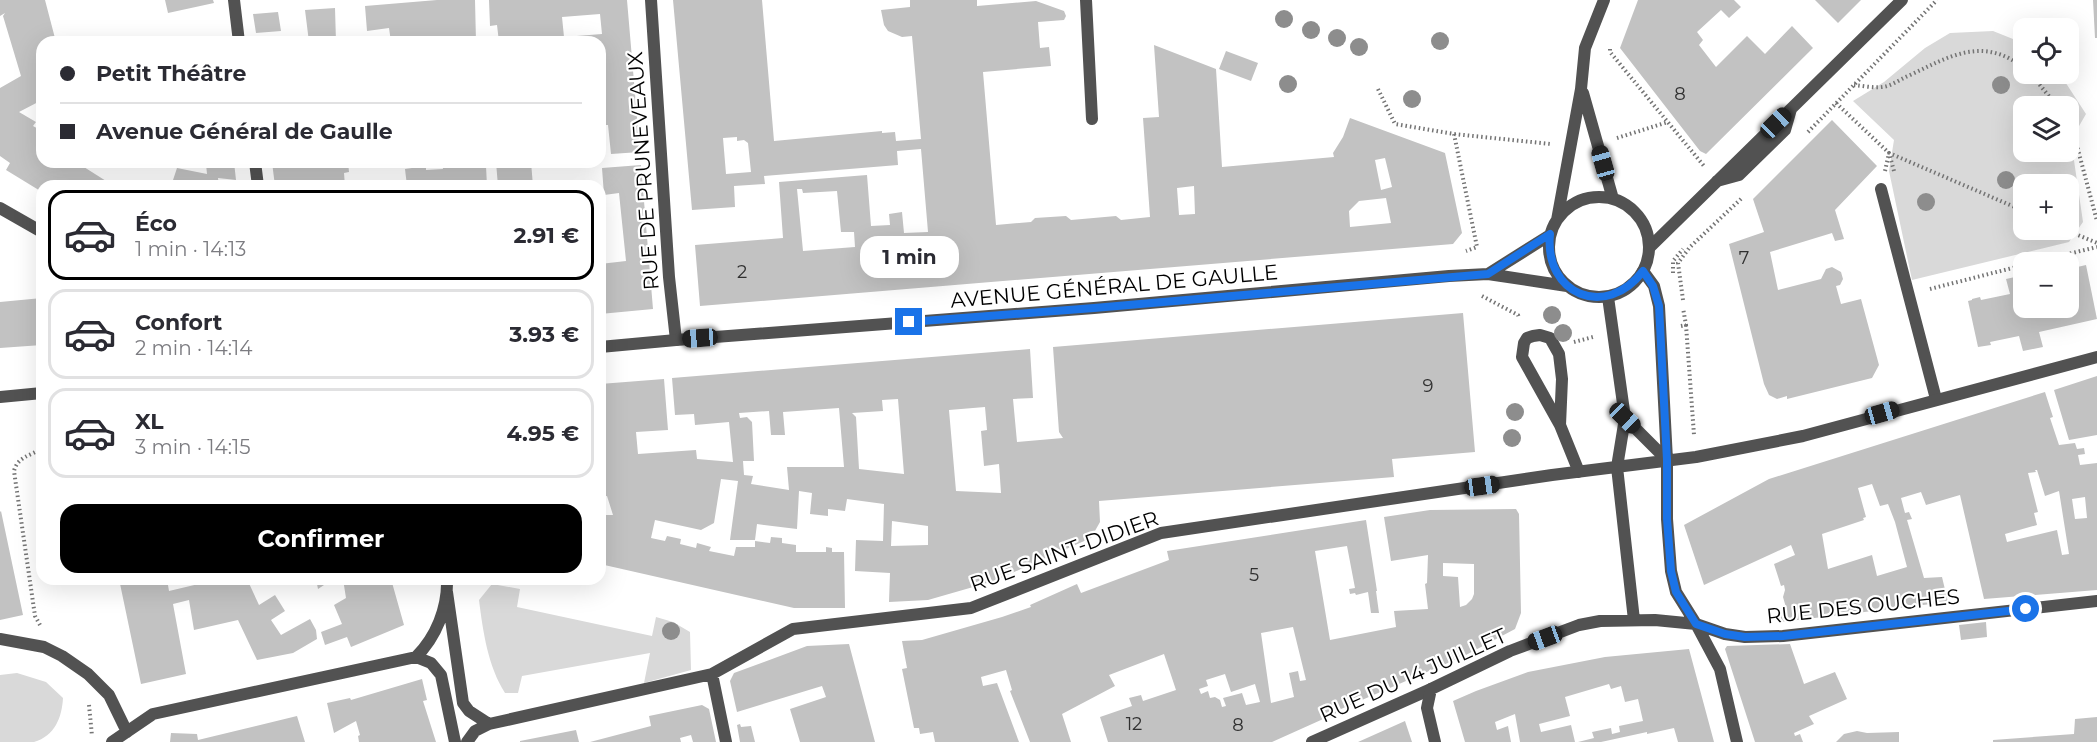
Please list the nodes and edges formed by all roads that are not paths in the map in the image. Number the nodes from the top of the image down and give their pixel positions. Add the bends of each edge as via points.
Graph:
1 (234, 0) edge
2 (651, 0) edge
3 (1086, 0) edge
4 (1604, 0) edge
5 (1902, 0) edge
6 (238, 36) edge
7 (1581, 89) junction
8 (1092, 119) dead end
9 (1881, 189) road end
10 (1613, 199) junction
11 (0, 208) edge
12 (1556, 221) junction
13 (36, 229) edge
14 (1550, 234) junction
15 (1649, 248) junction
16 (1643, 271) junction
17 (1488, 274) junction
18 (1567, 286) junction
19 (1608, 297) junction
20 (676, 340) junction
21 (606, 346) edge
22 (2097, 357) edge
23 (36, 394) edge
24 (0, 397) edge
25 (1936, 399) junction
26 (1625, 418) junction
27 (1560, 425) junction
28 (1667, 460) junction
29 (1617, 467) junction
30 (1579, 472) junction
31 (447, 585) edge
32 (2097, 601) edge
33 (1634, 620) junction
34 (1696, 624) junction
35 (0, 639) edge
36 (416, 657) junction
37 (712, 674) junction
38 (1431, 689) junction
39 (489, 724) junction
40 (127, 732) junction
41 (112, 742) edge
42 (455, 742) edge
43 (466, 742) edge
44 (726, 742) edge
45 (1312, 742) edge
46 (1435, 742) edge
47 (1737, 742) edge

1 - 6 street
2 - 20 street, RUE DE PRUNEVEAUX
3 - 8 street
4 - 7 street via 1586,48
5 - 15 street
7 - 10 street
7 - 12 street
9 - 25 street
10 - 12 street via 1581,201
10 - 15 street via 1639,218
11 - 13 street
12 - 14 street
14 - 17 street, AVENUE GÉNÉRAL DE GAULLE
14 - 18 street via 1551,263
15 - 16 street
16 - 19 street via 1634,283
16 - 28 street via 1659,306
17 - 18 street, AVENUE GÉNÉRAL DE GAULLE
17 - 20 street, AVENUE GÉNÉRAL DE GAULLE
18 - 19 street via 1593,297
19 - 26 street
20 - 21 street, AVENUE GÉNÉRAL DE GAULLE
22 - 25 street, RUE SAINT-DIDIER
23 - 24 street
25 - 28 street, RUE SAINT-DIDIER via 1803,436
26 - 28 street
26 - 29 street
27 - 27 street via 1559,354 1550,338 1527,338 1522,357
27 - 30 street
28 - 29 street, RUE SAINT-DIDIER
28 - 34 street via 1671,571 1676,592
29 - 30 street, RUE SAINT-DIDIER
29 - 33 street
30 - 37 street, RUE SAINT-DIDIER via 1161,533 971,608 793,629
31 - 36 street via 434,634
31 - 39 street via 463,703
32 - 34 street, RUE DES OUCHES via 1783,636 1745,637
33 - 34 street, RUE DES OUCHES
33 - 38 street, RUE DU 14 JUILLET via 1579,625 1510,651
34 - 47 street via 1720,669
35 - 40 street via 44,647 88,674 109,695
36 - 40 street via 153,714
36 - 42 street via 431,663 441,675
37 - 39 street, RUE SAINT-DIDIER
37 - 44 street
38 - 45 street, RUE DU 14 JUILLET
38 - 46 street via 1427,708
39 - 43 street via 475,731
40 - 41 street

